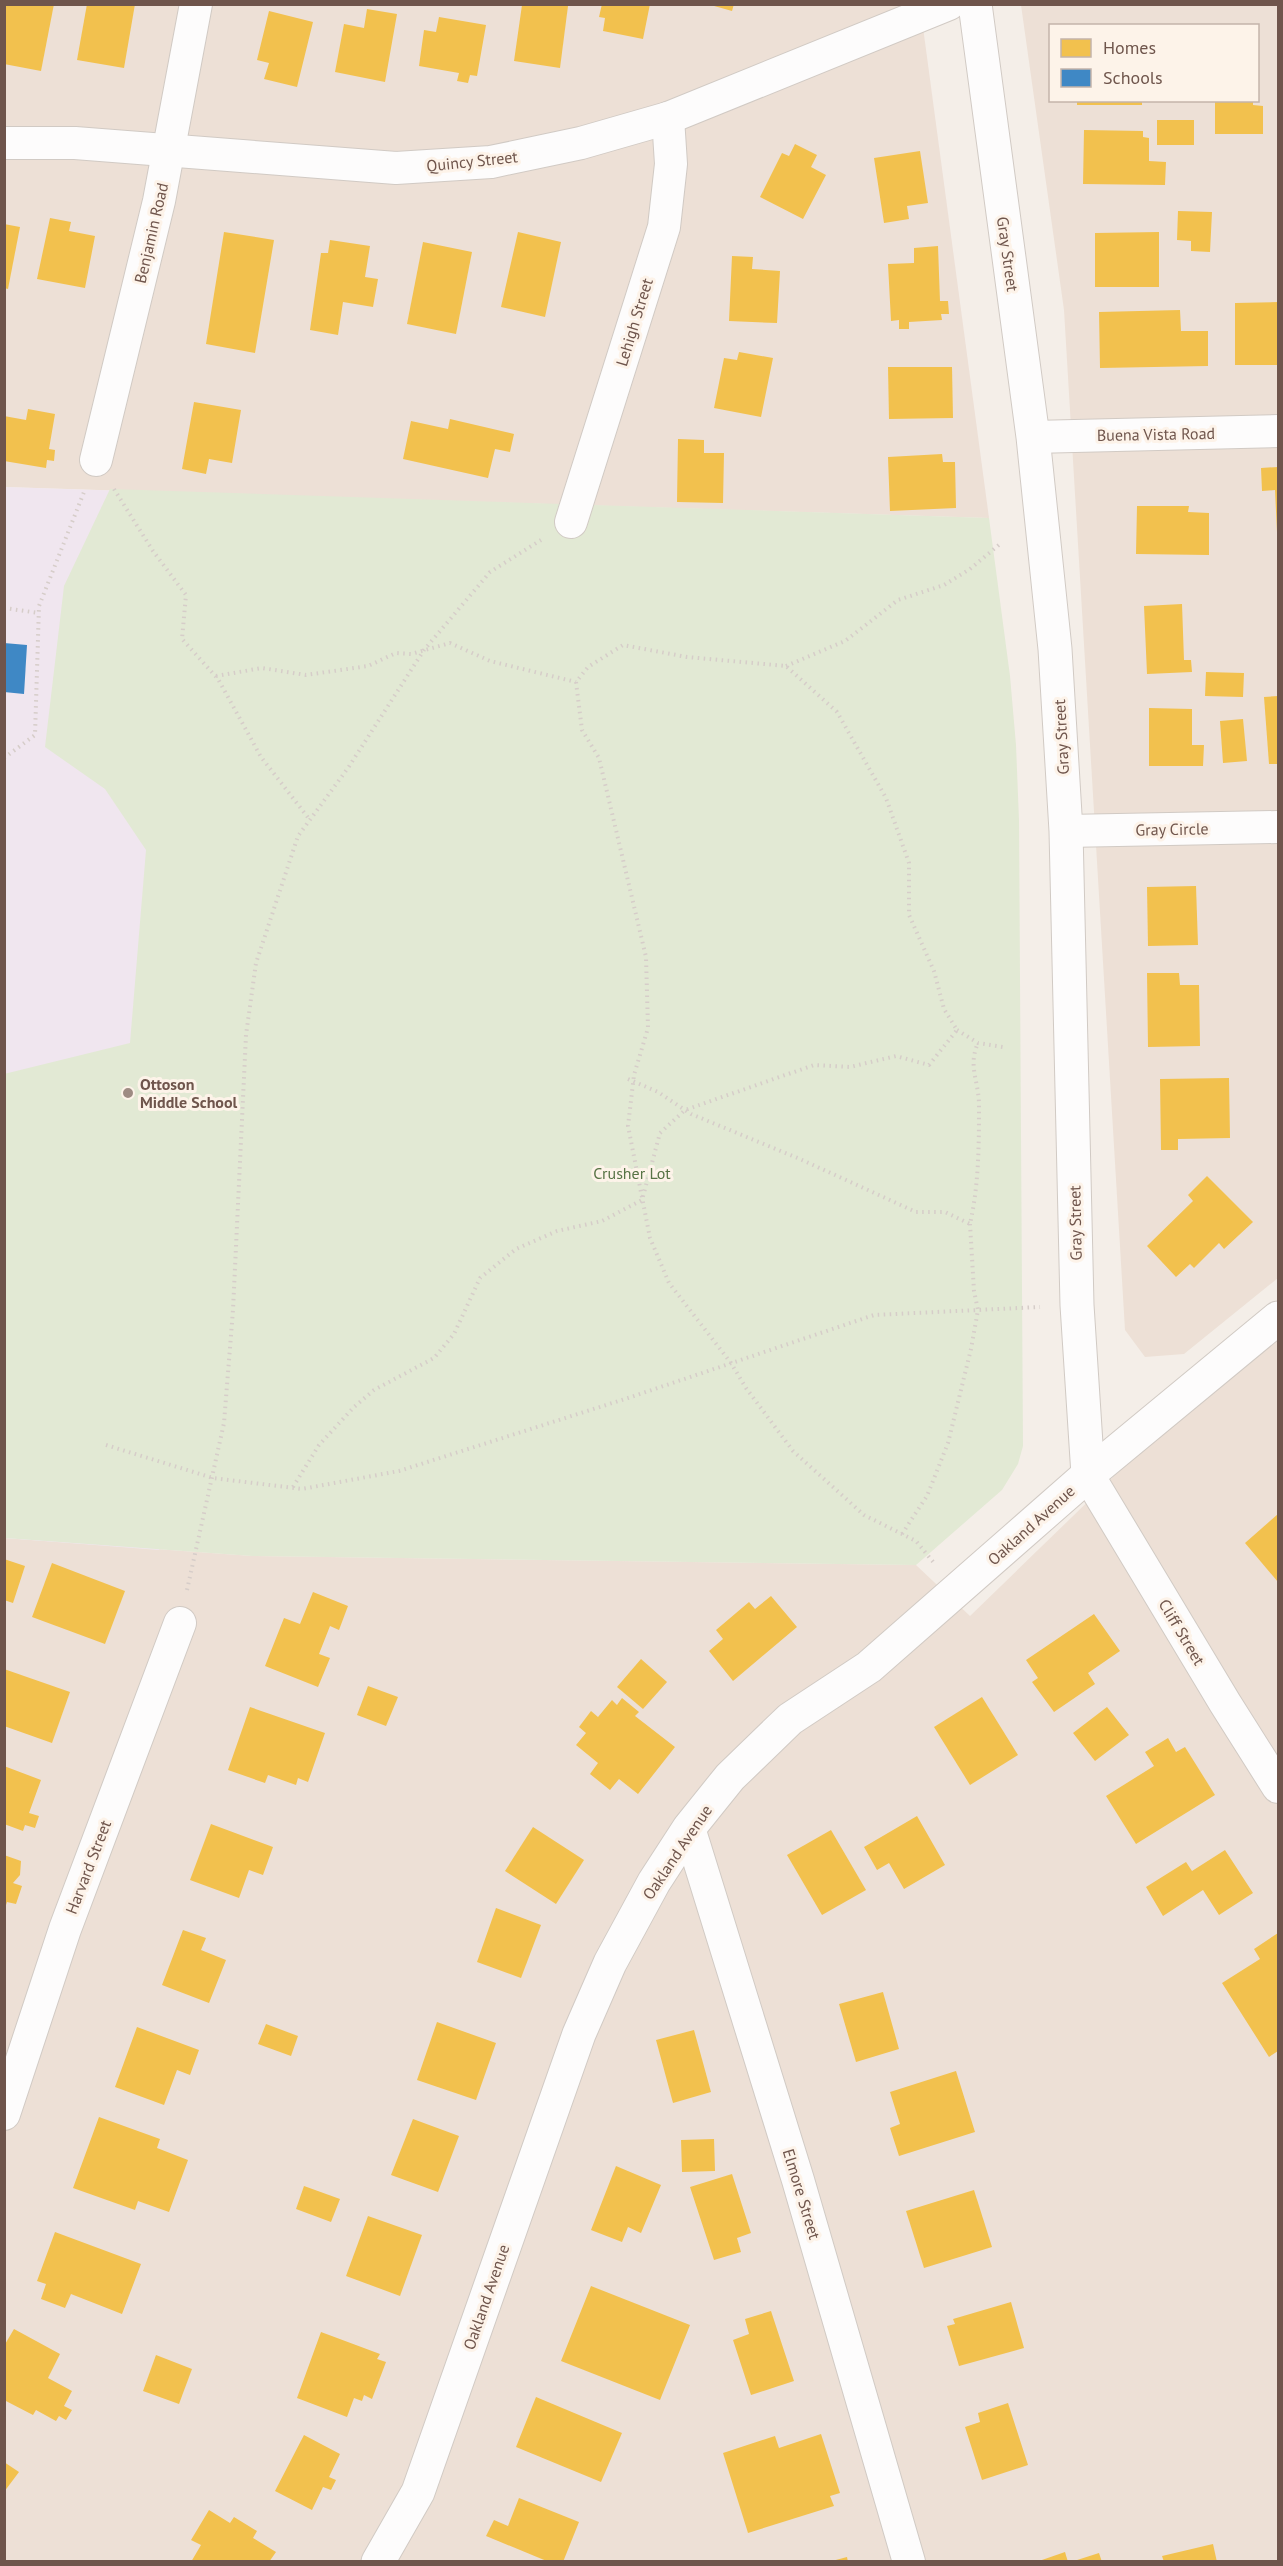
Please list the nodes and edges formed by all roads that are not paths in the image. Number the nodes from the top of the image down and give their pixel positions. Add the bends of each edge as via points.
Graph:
1 (196, 4) edge
2 (949, 4) edge
3 (975, 4) edge
4 (668, 118) junction
5 (4, 143) edge
6 (169, 151) junction
7 (1278, 431) edge
8 (1033, 437) junction
9 (96, 460) road end
10 (571, 522) road end
11 (1278, 827) edge
12 (1066, 831) junction
13 (1278, 1318) edge
14 (1088, 1475) junction
15 (180, 1623) road end
16 (1278, 1787) edge
17 (689, 1828) junction
18 (4, 2114) edge
19 (378, 2562) edge
20 (909, 2562) edge

1 - 6 street, Benjamin Road
2 - 4 street, Quincy Street
3 - 8 street, Gray Street
4 - 6 street, Quincy Street via 581,143 491,162 396,168
4 - 10 street, Lehigh Street via 671,164 664,227
5 - 6 street, Quincy Street via 75,143
6 - 9 street, Benjamin Road
7 - 8 street, Buena Vista Road
8 - 12 street, Gray Street via 1054,639
11 - 12 street, Gray Circle
12 - 14 street, Gray Street via 1077,1305
13 - 14 street, Oakland Avenue
14 - 16 street, Cliff Street
14 - 17 street, Oakland Avenue via 869,1667 790,1719 730,1777
15 - 18 street, Harvard Street via 65,1929
17 - 19 street, Oakland Avenue via 616,1953 579,2034 418,2492
17 - 20 street, Elmore Street via 798,2181

